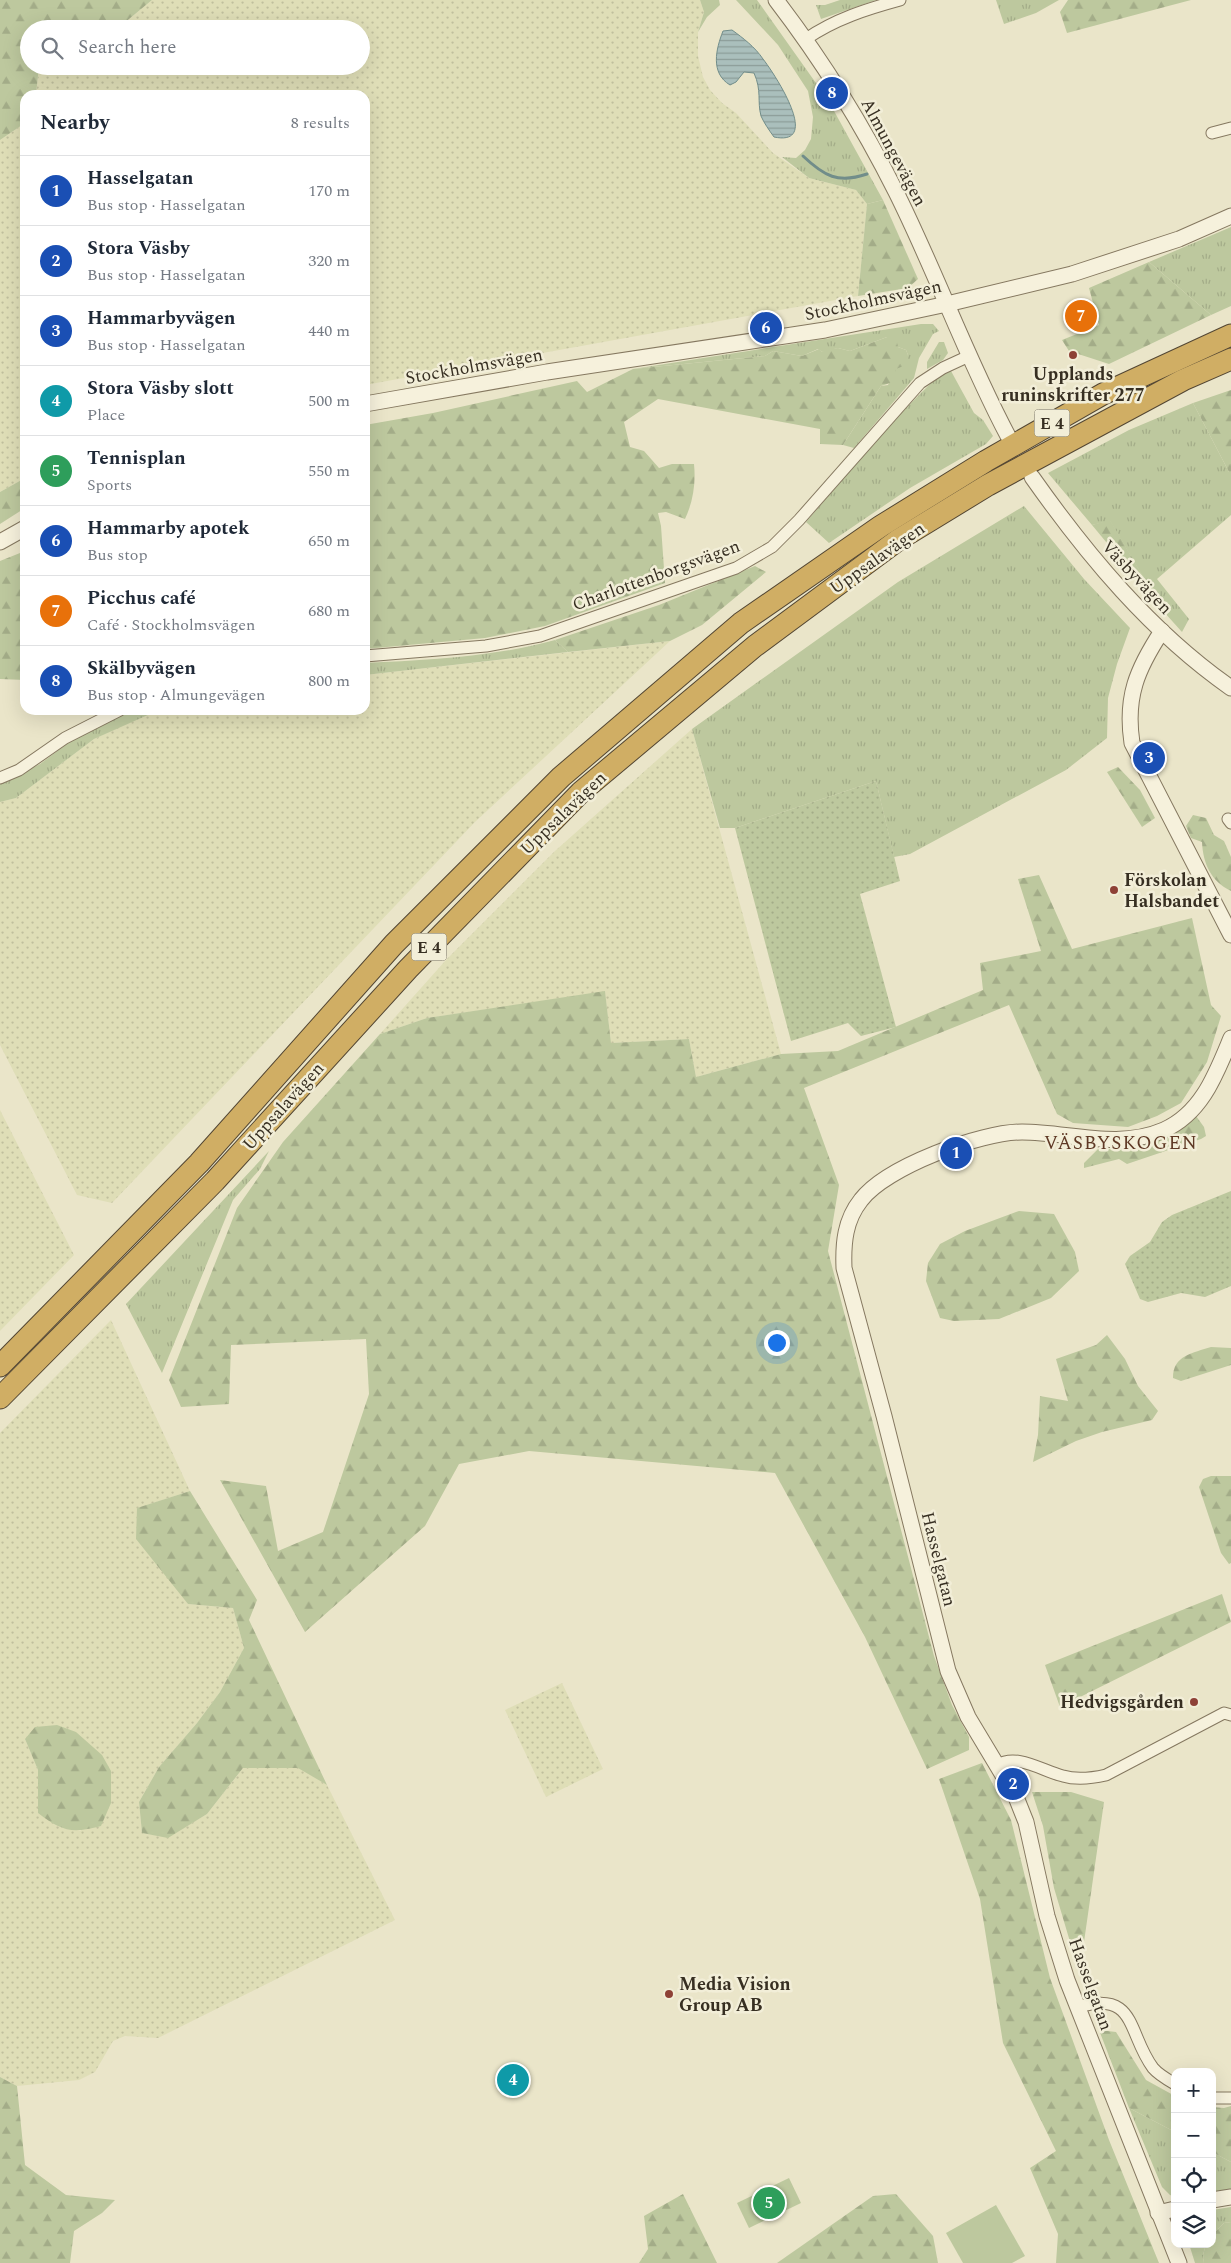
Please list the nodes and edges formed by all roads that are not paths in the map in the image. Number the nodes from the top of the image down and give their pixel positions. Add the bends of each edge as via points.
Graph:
1 (776, 0) edge
2 (900, 0) edge
3 (806, 39) junction
4 (1231, 128) edge
5 (1212, 133) dead end
6 (1231, 216) edge
7 (947, 304) junction
8 (1231, 335) edge
9 (969, 356) junction
10 (1231, 359) edge
11 (370, 403) edge
12 (1008, 436) dead end
13 (1032, 477) dead end
14 (20, 531) edge
15 (0, 542) edge
16 (1162, 631) junction
17 (370, 656) edge
18 (1231, 688) edge
19 (110, 715) edge
20 (0, 778) edge
21 (1231, 935) edge
22 (1231, 1038) edge
23 (0, 1366) edge
24 (0, 1398) edge
25 (1231, 1714) edge
26 (997, 1765) junction
27 (1078, 2007) junction
28 (1171, 2081) edge
29 (1216, 2098) edge
30 (1231, 2098) edge
31 (1231, 2198) edge
32 (1216, 2200) edge
33 (1171, 2210) edge
34 (1158, 2213) junction
35 (1178, 2263) edge

1 - 3 street, Almungevägen
2 - 3 street via 862,11 822,28
3 - 7 street, Almungevägen via 850,108 896,192
4 - 5 street
6 - 7 street, Stockholmsvägen via 1179,239 1072,274
7 - 9 street
7 - 11 street, Stockholmsvägen via 825,330 547,372
8 - 23 highway, Uppsalavägen / E 4 via 1103,394 986,461 881,526 741,624 561,776 505,832 394,944 199,1163
9 - 12 street
9 - 17 street, Charlottenborgsvägen via 920,383 772,547 736,568 540,636 486,646
10 - 24 highway, Uppsalavägen / E 4 via 1183,380 1014,470 898,540 756,646 581,792 408,970 215,1181
13 - 16 street, Väsbyvägen via 1093,559
14 - 15 street
16 - 18 street, Väsbyvägen
16 - 21 street via 1140,669 1131,696 1128,720 1132,742
19 - 20 street
22 - 26 street, Hasselgatan via 1212,1082 1194,1110 1165,1130 1115,1141 1019,1132 986,1137 942,1152 875,1185 852,1214 845,1232 844,1268 948,1671 968,1717
25 - 26 street via 1224,1713 1106,1775 1093,1778 1065,1777 1008,1759
26 - 27 street, Hasselgatan via 1026,1822 1047,1916
27 - 28 street via 1110,2003 1119,2008 1126,2015 1154,2068
27 - 34 street, Hasselgatan
29 - 30 street
31 - 32 street
33 - 34 street
34 - 35 street, Hasselgatan

